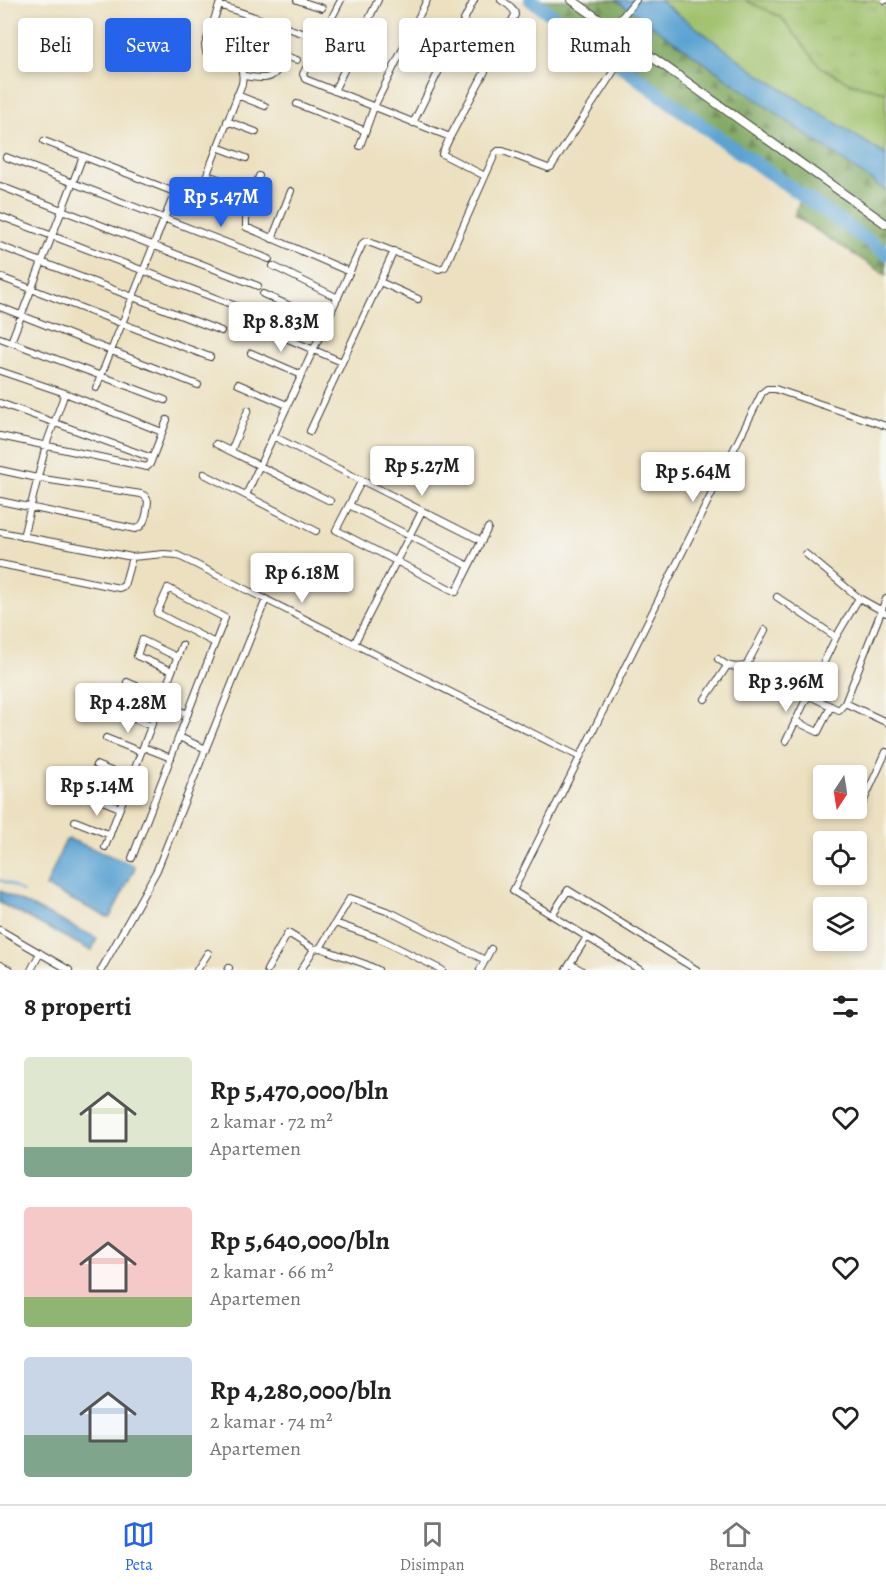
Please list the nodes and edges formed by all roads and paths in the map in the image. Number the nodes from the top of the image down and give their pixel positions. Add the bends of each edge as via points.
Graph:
1 (297, 0) edge
2 (341, 0) edge
3 (378, 0) edge
4 (427, 0) edge
5 (474, 0) edge
6 (501, 0) edge
7 (572, 0) edge
8 (220, 2) edge
9 (634, 2) edge
10 (322, 8) dead end
11 (215, 18) edge
12 (597, 18) edge
13 (621, 18) edge
14 (303, 33) edge
15 (652, 57) edge
16 (291, 58) edge
17 (297, 60) dead end
18 (242, 72) edge
19 (276, 72) dead end
20 (612, 72) edge
21 (243, 76) junction
22 (334, 91) junction
23 (237, 95) junction
24 (297, 104) dead end
25 (265, 106) dead end
26 (374, 107) junction
27 (227, 121) junction
28 (413, 123) junction
29 (366, 131) junction
30 (256, 132) dead end
31 (450, 137) junction
32 (44, 141) dead end
33 (360, 146) dead end
34 (217, 147) junction
35 (83, 156) junction
36 (6, 158) dead end
37 (246, 158) dead end
38 (207, 175) junction
39 (259, 176) dead end
40 (485, 176) junction
41 (72, 183) junction
42 (233, 184) dead end
43 (0, 186) edge
44 (291, 191) dead end
45 (175, 192) junction
46 (197, 200) junction
47 (62, 210) junction
48 (223, 211) dead end
49 (0, 216) edge
50 (164, 219) junction
51 (886, 224) edge
52 (52, 236) junction
53 (272, 239) junction
54 (153, 245) junction
55 (0, 246) edge
56 (394, 251) junction
57 (42, 262) junction
58 (143, 271) junction
59 (350, 272) junction
60 (0, 277) edge
61 (380, 282) junction
62 (258, 286) dead end
63 (32, 289) junction
64 (264, 294) dead end
65 (132, 297) junction
66 (338, 298) junction
67 (418, 299) dead end
68 (0, 307) edge
69 (249, 311) dead end
70 (22, 315) junction
71 (248, 322) dead end
72 (326, 322) junction
73 (122, 324) junction
74 (221, 332) dead end
75 (0, 338) edge
76 (12, 342) junction
77 (314, 349) junction
78 (111, 350) junction
79 (251, 353) dead end
80 (210, 357) dead end
81 (342, 362) junction
82 (0, 371) edge
83 (302, 375) junction
84 (101, 376) junction
85 (238, 384) dead end
86 (198, 385) dead end
87 (96, 388) dead end
88 (65, 393) junction
89 (165, 400) dead end
90 (0, 403) edge
91 (287, 405) junction
92 (248, 410) dead end
93 (167, 420) dead end
94 (54, 423) junction
95 (886, 426) edge
96 (310, 431) dead end
97 (162, 432) junction
98 (0, 436) edge
99 (273, 436) junction
100 (216, 444) dead end
101 (46, 445) junction
102 (231, 451) junction
103 (152, 458) junction
104 (259, 465) junction
105 (0, 470) edge
106 (204, 474) dead end
107 (37, 478) junction
108 (362, 480) junction
109 (246, 495) junction
110 (0, 501) edge
111 (330, 501) dead end
112 (349, 505) junction
113 (30, 507) junction
114 (422, 511) junction
115 (488, 528) dead end
116 (316, 531) dead end
117 (0, 532) edge
118 (409, 536) junction
119 (23, 537) junction
120 (482, 541) junction
121 (806, 554) dead end
122 (132, 557) junction
123 (396, 561) junction
124 (0, 564) edge
125 (469, 566) junction
126 (777, 597) dead end
127 (859, 598) junction
128 (266, 599) junction
129 (886, 599) edge
130 (883, 612) edge
131 (765, 630) dead end
132 (836, 637) junction
133 (215, 643) junction
134 (354, 644) junction
135 (182, 645) dead end
136 (177, 657) junction
137 (718, 659) dead end
138 (728, 666) junction
139 (746, 666) junction
140 (172, 670) junction
141 (127, 682) dead end
142 (807, 696) junction
143 (705, 699) dead end
144 (161, 700) junction
145 (845, 703) junction
146 (831, 706) junction
147 (116, 711) dead end
148 (188, 714) junction
149 (795, 721) junction
150 (886, 722) edge
151 (151, 726) junction
152 (179, 737) junction
153 (106, 738) dead end
154 (786, 741) dead end
155 (142, 749) junction
156 (207, 749) junction
157 (886, 752) edge
158 (580, 757) junction
159 (171, 758) junction
160 (96, 765) dead end
161 (131, 779) junction
162 (85, 794) dead end
163 (867, 794) edge
164 (120, 808) junction
165 (75, 821) dead end
166 (110, 835) junction
167 (105, 847) dead end
168 (132, 858) dead end
169 (552, 915) junction
170 (335, 924) junction
171 (0, 930) edge
172 (587, 937) junction
173 (317, 948) junction
174 (491, 949) dead end
175 (208, 953) dead end
176 (40, 954) junction
177 (485, 960) junction
178 (0, 964) edge
179 (568, 967) edge
180 (66, 969) edge
181 (10, 970) edge
182 (31, 970) edge
183 (101, 970) edge
184 (197, 970) edge
185 (267, 970) edge
186 (301, 970) edge
187 (378, 970) edge
188 (442, 970) edge
189 (480, 970) edge
190 (581, 970) edge
191 (640, 970) edge
192 (697, 970) edge

1 - 10 street
2 - 22 street via 303,74 308,81
3 - 22 street
4 - 26 street
5 - 28 street
6 - 31 street via 515,15
7 - 12 main road
8 - 11 street
8 - 14 street
9 - 13 street
15 - 51 main road
16 - 17 street
18 - 21 street
19 - 21 street via 267,78
20 - 40 street via 550,167 498,151
21 - 23 street
22 - 26 street
23 - 25 street
23 - 27 street
24 - 29 street
26 - 28 street
26 - 29 street
27 - 30 street
27 - 34 street
28 - 31 street
29 - 33 street
31 - 40 street via 442,154
32 - 35 street
34 - 37 street
34 - 38 street
35 - 41 street
35 - 45 street
36 - 41 street
38 - 42 street
38 - 46 street
39 - 53 street via 245,226
40 - 56 street via 445,267 439,269
41 - 47 street
41 - 50 street
43 - 47 street
44 - 53 street
45 - 46 street
45 - 50 street
46 - 48 street
47 - 52 street
47 - 54 street
49 - 52 street
50 - 54 street
50 - 66 street via 271,263
52 - 57 street
52 - 58 street
53 - 59 street
54 - 58 street
54 - 62 street
55 - 57 street
56 - 59 street via 366,241
56 - 61 street
57 - 63 street
57 - 65 street
58 - 65 street
58 - 69 street
59 - 66 street
60 - 63 street
61 - 67 street
61 - 81 street
63 - 70 street
63 - 73 street
64 - 72 street
65 - 73 street
65 - 74 street
66 - 72 street
68 - 70 street
70 - 76 street
70 - 78 street
71 - 77 street
72 - 77 street
73 - 78 street
73 - 80 street
75 - 76 street
76 - 84 street
77 - 81 street
77 - 83 street
78 - 84 street
78 - 86 street
79 - 83 street
81 - 96 street
82 - 88 street
83 - 91 street
84 - 87 street
84 - 89 street
85 - 91 street
88 - 94 street
88 - 97 street
90 - 94 street
91 - 99 street
92 - 102 street
93 - 97 street
94 - 101 street
94 - 103 street
95 - 158 street via 774,389 762,393
97 - 103 street
98 - 101 street
99 - 104 street
99 - 108 street
100 - 102 street
101 - 103 street via 147,467
101 - 107 street
102 - 104 street
104 - 109 street
104 - 111 street
105 - 107 street
106 - 109 street
107 - 113 street
107 - 113 street via 145,496 148,501 143,525 135,530
108 - 112 street
108 - 114 street
109 - 116 street
110 - 113 street
112 - 118 street
112 - 123 street via 336,530
113 - 119 street
114 - 118 street
114 - 120 street
115 - 120 street
117 - 119 street
118 - 123 street
118 - 125 street
119 - 122 street
120 - 125 street
121 - 127 street
122 - 124 street via 127,582 119,588
122 - 128 street via 177,555
123 - 125 street via 456,592
123 - 134 street
126 - 132 street
127 - 130 street
127 - 132 street
128 - 134 street
128 - 156 street
129 - 130 street
130 - 145 street
131 - 139 street
132 - 142 street
133 - 133 street via 225,618 168,588 157,613
133 - 148 street
134 - 158 street
135 - 136 street
136 - 140 street
136 - 140 street via 142,640 137,656
137 - 138 street
138 - 139 street
138 - 143 street
139 - 142 street
140 - 144 street
141 - 144 street
142 - 146 street
142 - 149 street
144 - 148 street
144 - 151 street
145 - 146 street via 839,710
145 - 150 street
146 - 149 street via 818,732
147 - 151 street
148 - 152 street
149 - 154 street
151 - 155 street
152 - 156 street
152 - 159 street
153 - 155 street
155 - 159 street
155 - 161 street
156 - 183 street via 157,870
157 - 163 street
158 - 169 street via 513,891
159 - 168 street
160 - 161 street
161 - 164 street
162 - 164 street
164 - 166 street
165 - 166 street
166 - 167 street
169 - 172 street
169 - 192 street via 568,890
170 - 173 street
170 - 177 street via 350,898 392,913
170 - 188 street via 378,938
171 - 176 street
172 - 179 street
172 - 191 street
173 - 185 street via 288,933
173 - 186 street
173 - 187 street
174 - 177 street
175 - 184 street
176 - 180 street
176 - 182 street
177 - 189 street
178 - 181 street
179 - 190 street

